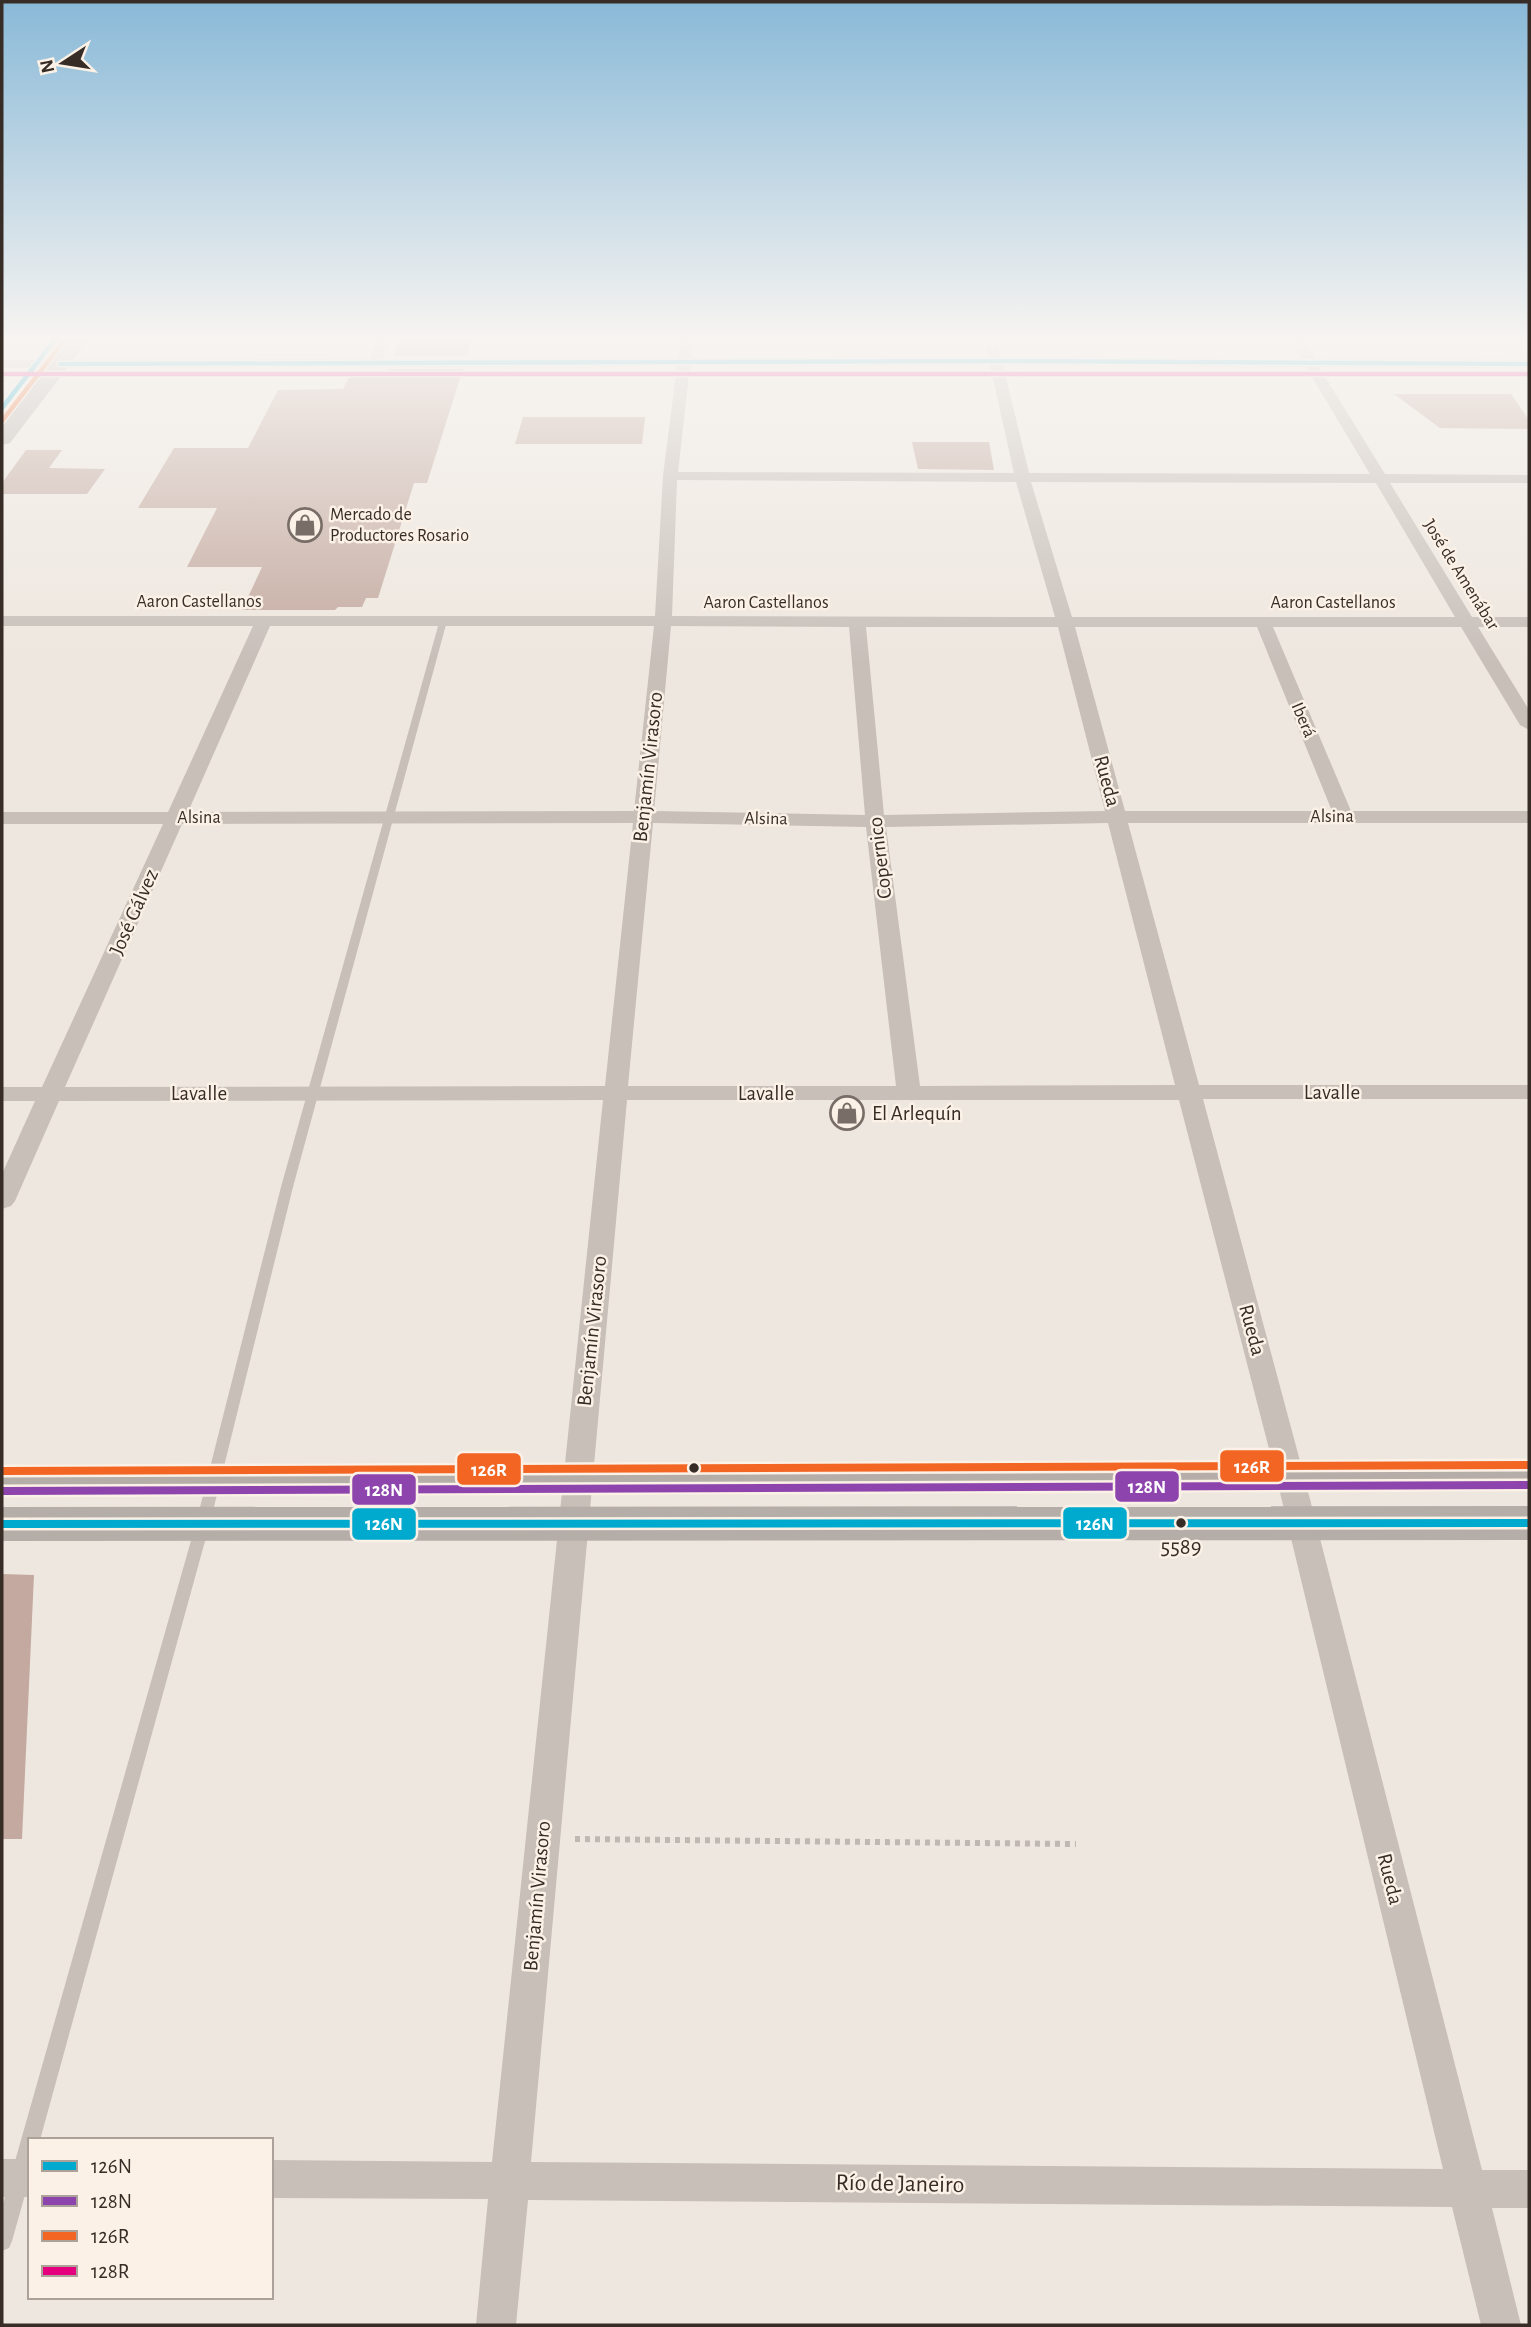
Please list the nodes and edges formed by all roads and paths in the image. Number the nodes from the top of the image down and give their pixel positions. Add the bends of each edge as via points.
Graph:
1 (674, 446) edge
2 (1015, 446) edge
3 (1359, 446) edge
4 (670, 476) junction
5 (1023, 479) junction
6 (1379, 479) junction
7 (1529, 479) edge
8 (2, 621) edge
9 (264, 621) junction
10 (443, 621) junction
11 (663, 622) junction
12 (1065, 622) junction
13 (1263, 622) junction
14 (1467, 622) junction
15 (1529, 622) edge
16 (857, 623) junction
17 (1529, 725) edge
18 (389, 817) junction
19 (643, 817) junction
20 (1116, 817) junction
21 (1344, 817) junction
22 (1529, 817) edge
23 (2, 818) edge
24 (176, 818) junction
25 (875, 821) junction
26 (1529, 1092) edge
27 (313, 1093) junction
28 (616, 1093) junction
29 (909, 1093) junction
30 (1189, 1093) junction
31 (2, 1094) edge
32 (52, 1094) junction
33 (2, 1201) edge
34 (1529, 1475) edge
35 (1290, 1476) junction
36 (215, 1479) junction
37 (577, 1479) junction
38 (2, 1480) edge
39 (203, 1523) junction
40 (1529, 1523) edge
41 (2, 1524) edge
42 (572, 1524) junction
43 (1302, 1524) junction
44 (542, 1839) junction
45 (1076, 1844) dead end
46 (31, 2138) edge
47 (28, 2147) edge
48 (17, 2178) edge
49 (273, 2179) edge
50 (510, 2179) junction
51 (1529, 2189) edge
52 (1467, 2190) junction
53 (2, 2241) edge
54 (496, 2325) edge
55 (1501, 2325) edge

1 - 4 street, Benjamín Virasoro
2 - 5 street, Rueda
3 - 6 street, José de Amenábar
4 - 5 street
4 - 11 street, Benjamín Virasoro
5 - 6 street
5 - 12 street, Rueda
6 - 7 street
6 - 14 street, José de Amenábar
8 - 9 street, Aaron Castellanos
9 - 10 street, Aaron Castellanos
9 - 24 street, José Gálvez
10 - 11 street, Aaron Castellanos
10 - 18 lane
11 - 16 street, Aaron Castellanos
11 - 19 street, Benjamín Virasoro
12 - 13 street, Aaron Castellanos
12 - 16 street, Aaron Castellanos
12 - 20 street, Rueda
13 - 14 street, Aaron Castellanos
13 - 21 street, Iberá
14 - 15 street, Aaron Castellanos
14 - 17 street, José de Amenábar
16 - 25 street, Copernico
18 - 19 street, Alsina
18 - 24 street, Alsina
18 - 27 lane
19 - 25 street, Alsina
19 - 28 street, Benjamín Virasoro
20 - 21 street, Alsina
20 - 25 street, Alsina
20 - 30 street, Rueda
21 - 22 street, Alsina
23 - 24 street, Alsina
24 - 32 street, José Gálvez
25 - 29 street, Copernico
26 - 30 street, Lavalle
27 - 28 street, Lavalle
27 - 32 street, Lavalle
27 - 36 lane
28 - 29 street, Lavalle
28 - 37 street, Benjamín Virasoro
29 - 30 street, Lavalle
30 - 35 street, Rueda
31 - 32 street, Lavalle
32 - 33 street, José Gálvez
34 - 35 main road
35 - 37 main road
35 - 43 street, Rueda
36 - 37 main road
36 - 38 main road
36 - 39 lane
37 - 42 street, Benjamín Virasoro
39 - 41 main road
39 - 42 main road
39 - 46 lane
40 - 43 main road
42 - 43 main road
42 - 44 street, Benjamín Virasoro
43 - 52 street, Rueda
44 - 45 path
44 - 50 street, Benjamín Virasoro
47 - 48 lane
48 - 53 lane
49 - 50 street, Río de Janeiro
50 - 52 street, Río de Janeiro
50 - 54 street, Benjamín Virasoro
51 - 52 street, Río de Janeiro
52 - 55 street, Rueda

